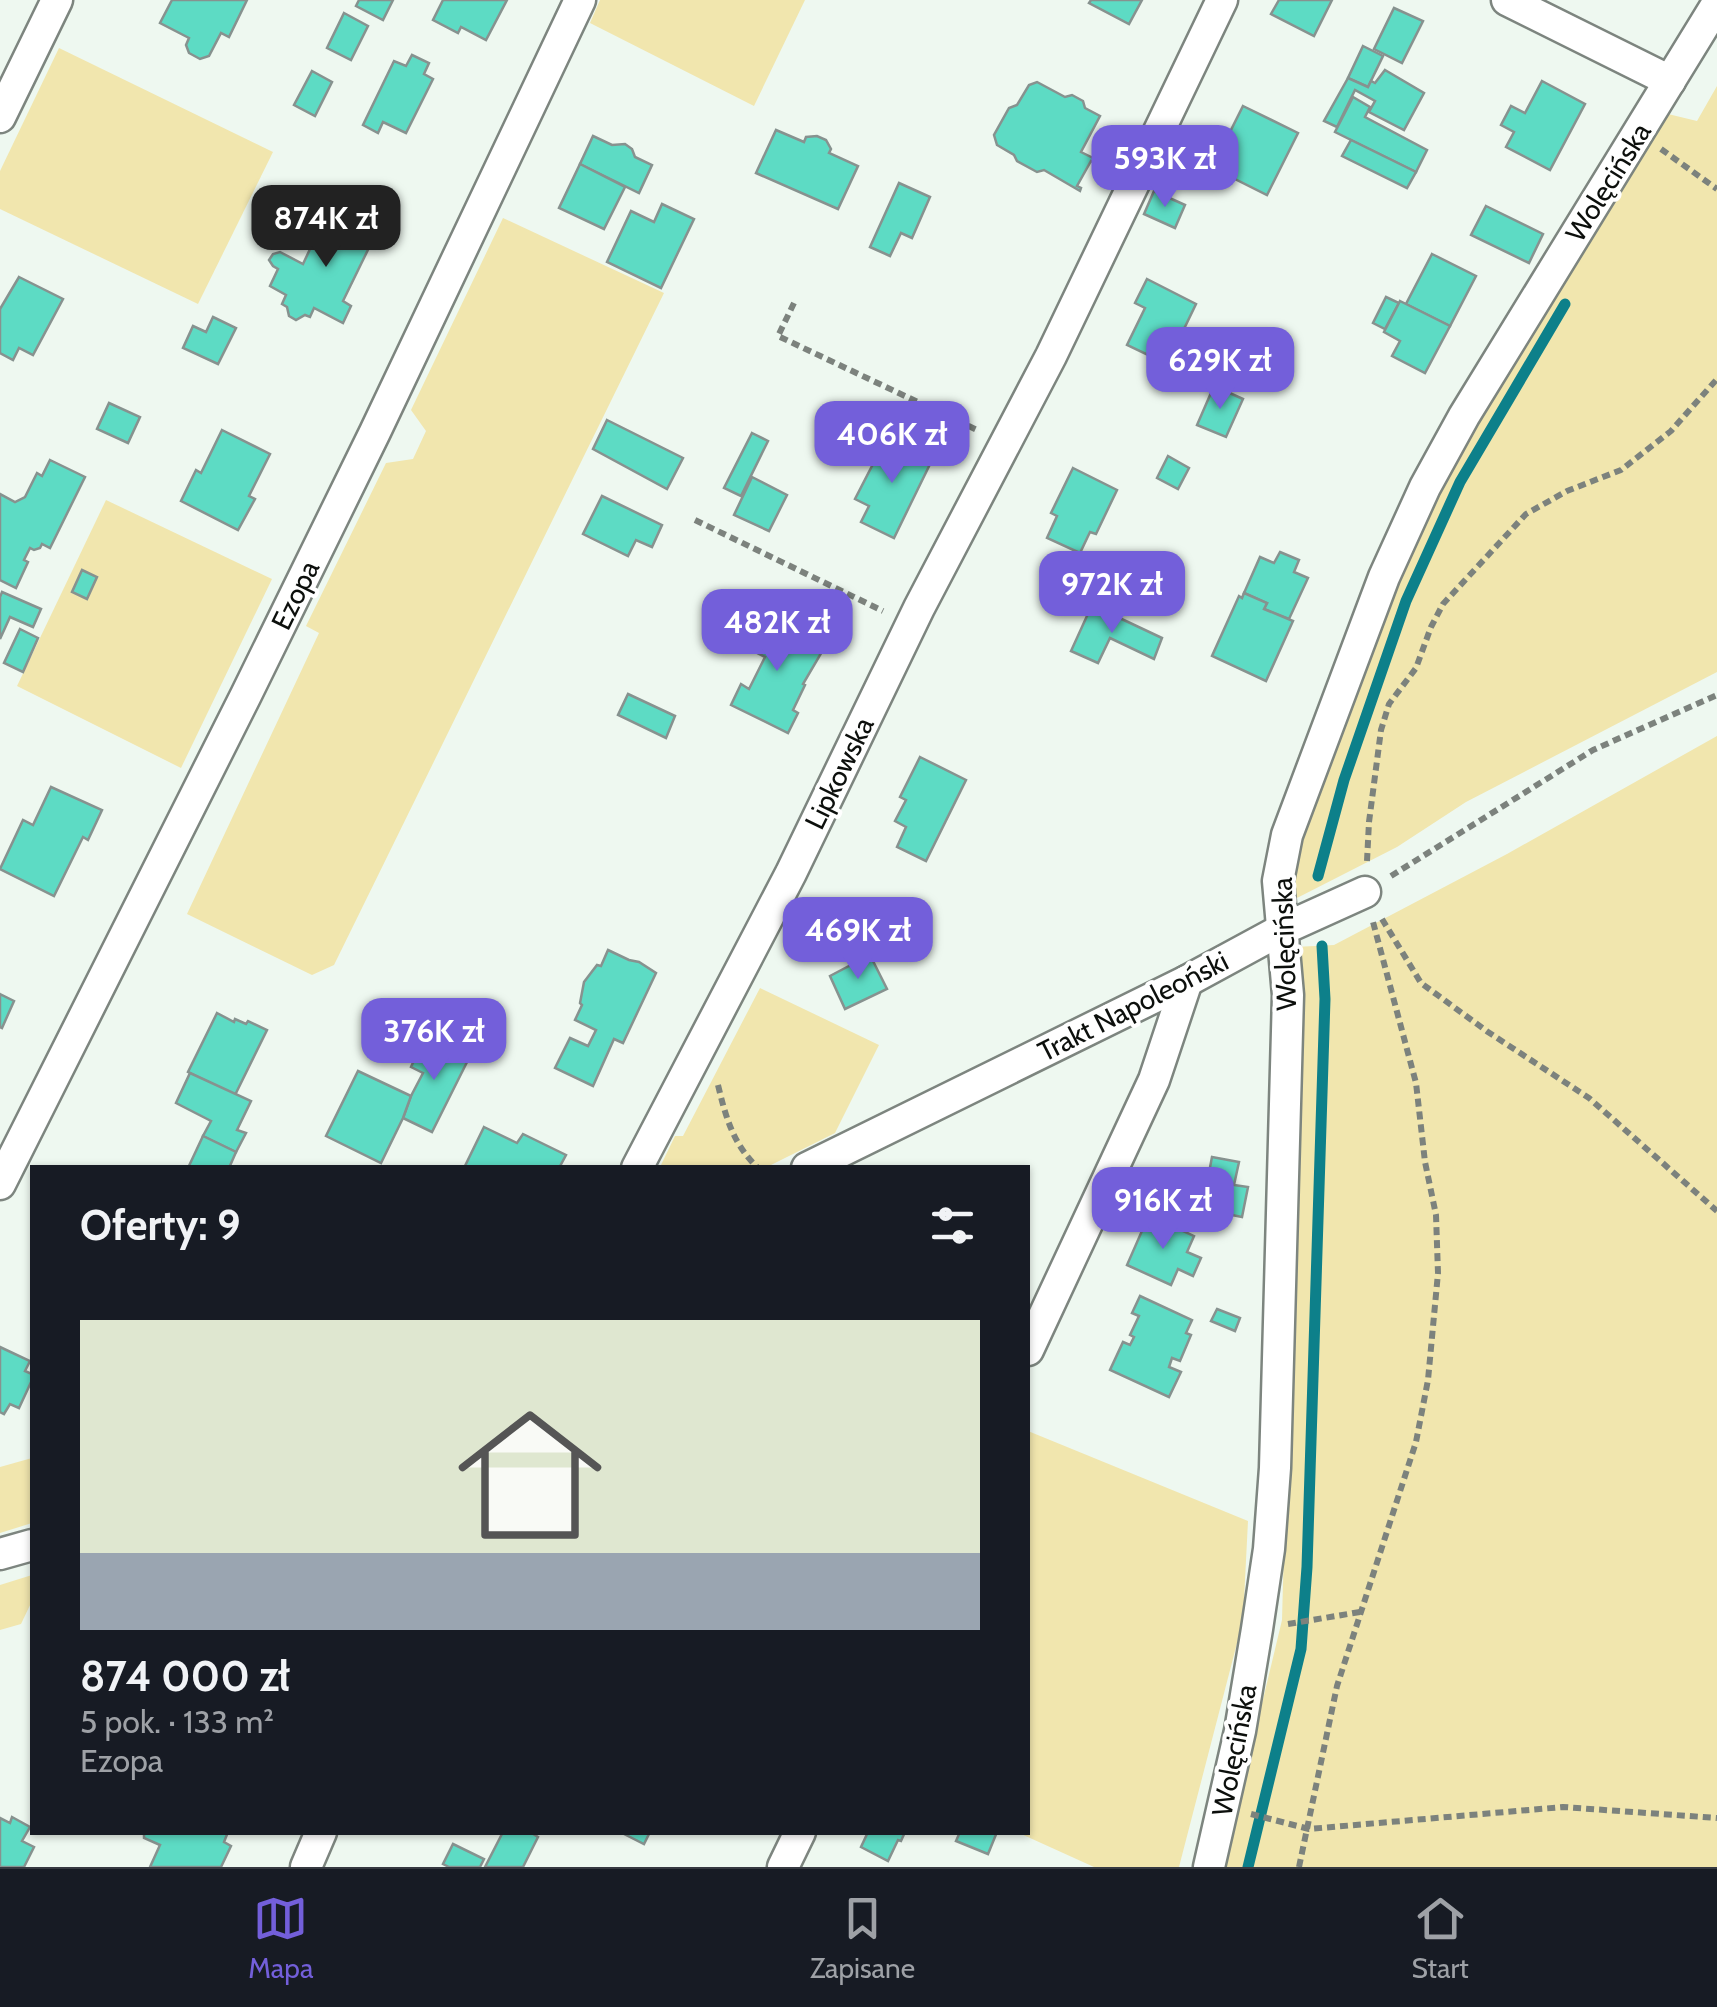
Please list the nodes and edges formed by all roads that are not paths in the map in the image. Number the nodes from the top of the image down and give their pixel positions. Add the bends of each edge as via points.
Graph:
1 (57, 0) edge
2 (580, 0) edge
3 (1222, 0) edge
4 (1507, 0) edge
5 (1717, 4) edge
6 (1670, 81) junction
7 (0, 117) edge
8 (1365, 892) road end
9 (1281, 930) junction
10 (1187, 981) junction
11 (639, 1165) edge
12 (813, 1165) edge
13 (0, 1184) edge
14 (1030, 1346) edge
15 (30, 1546) edge
16 (0, 1554) edge
17 (321, 1835) edge
18 (799, 1835) edge
19 (306, 1867) edge
20 (784, 1867) edge
21 (1209, 1867) edge

1 - 7 street
2 - 13 street, Ezopa via 375,432
3 - 11 street, Lipkowska via 1060,339
4 - 6 street
5 - 6 street, Wolęcińska
6 - 9 street, Wolęcińska via 1425,487 1287,835 1278,881
8 - 9 street, Trakt Napoleoński
9 - 10 street, Trakt Napoleoński
9 - 21 street, Wolęcińska via 1288,995 1286,1144 1269,1549
10 - 12 street, Trakt Napoleoński
10 - 14 street via 1154,1080
15 - 16 street
17 - 19 street
18 - 20 street

